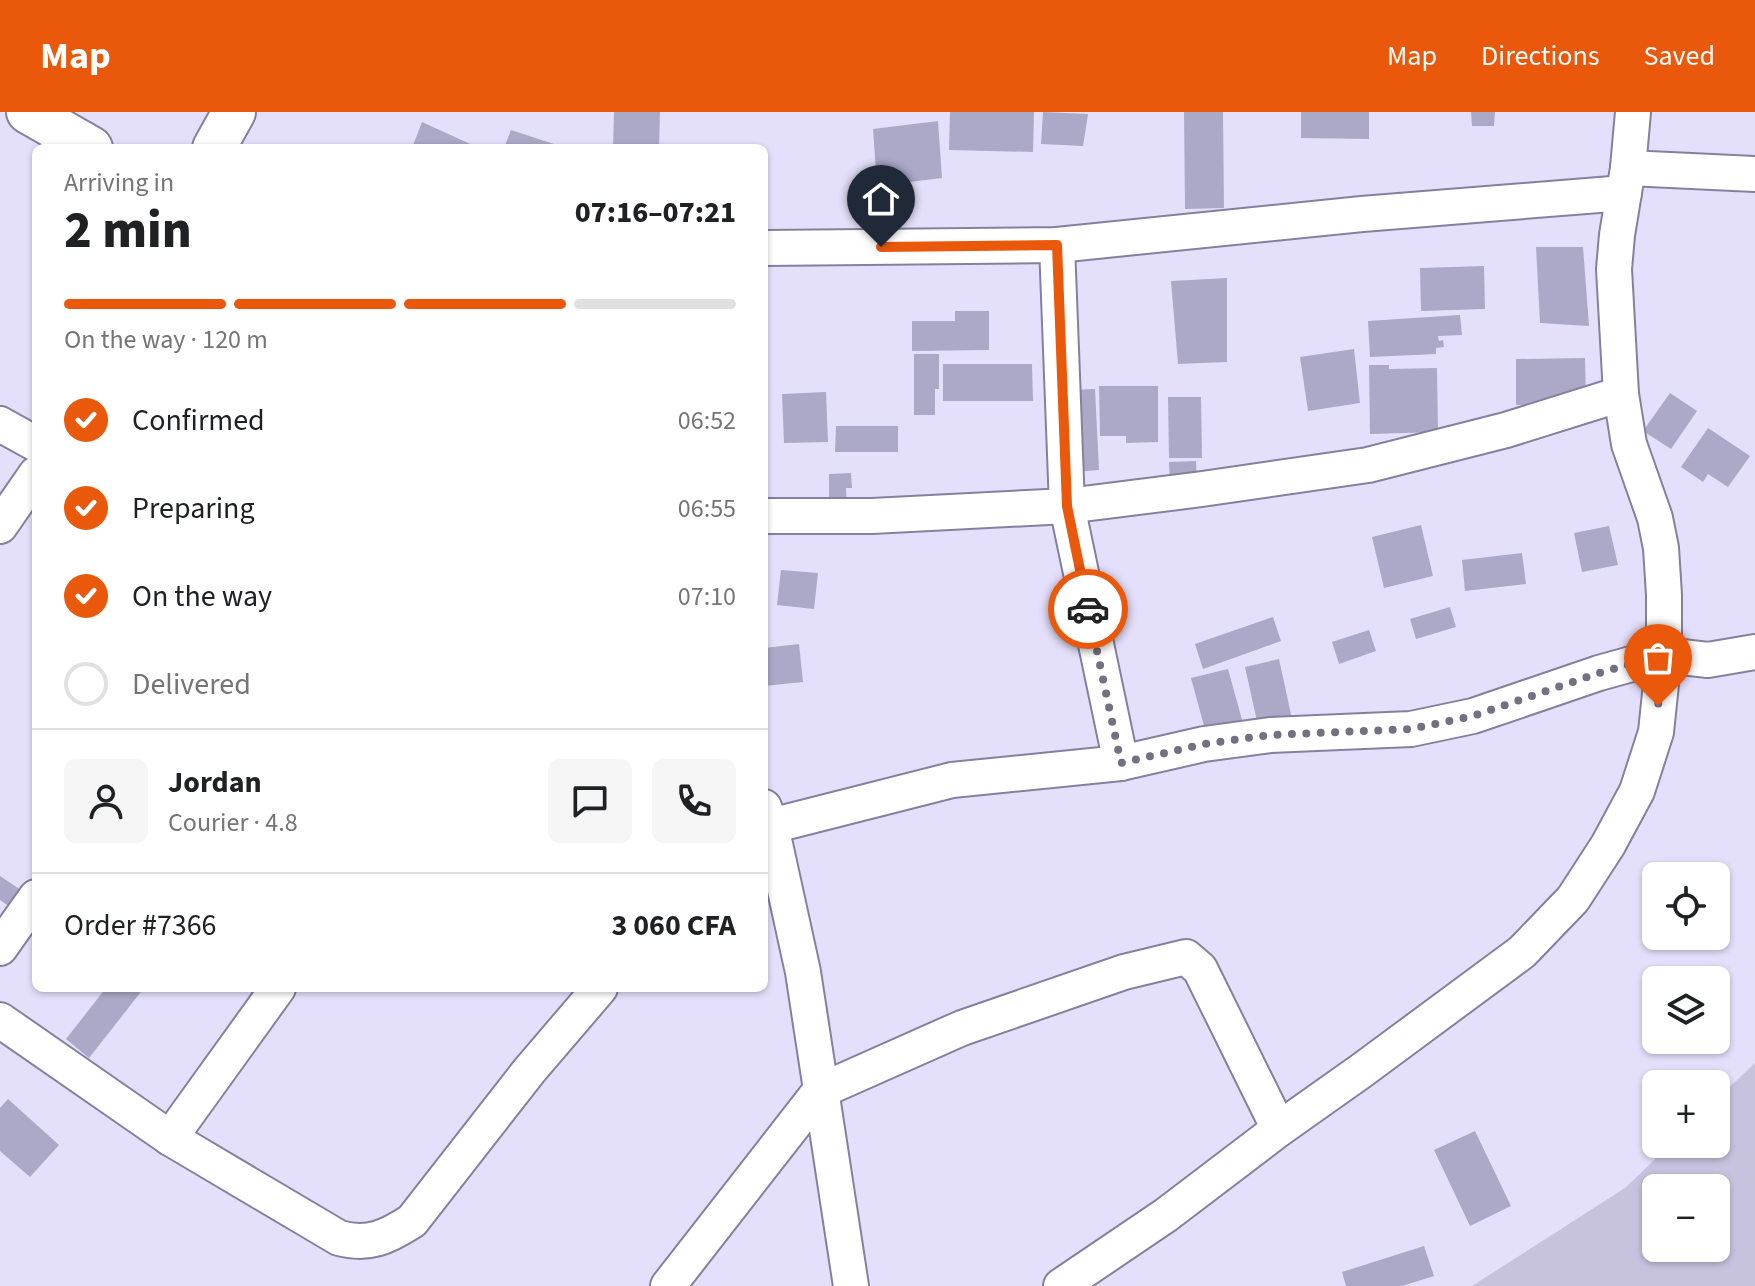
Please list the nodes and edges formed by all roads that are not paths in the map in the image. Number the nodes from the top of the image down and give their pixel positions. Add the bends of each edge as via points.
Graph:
1 (28, 112) edge
2 (234, 112) edge
3 (1633, 112) edge
4 (84, 144) edge
5 (216, 144) edge
6 (1755, 174) edge
7 (1626, 181) junction
8 (1057, 245) junction
9 (768, 248) edge
10 (1621, 394) junction
11 (0, 424) edge
12 (32, 442) edge
13 (32, 480) edge
14 (1067, 506) junction
15 (768, 516) edge
16 (0, 526) edge
17 (1755, 652) edge
18 (1664, 655) junction
19 (1121, 763) junction
20 (768, 821) edge
21 (768, 829) edge
22 (32, 903) edge
23 (0, 948) edge
24 (275, 992) edge
25 (597, 992) edge
26 (0, 1020) edge
27 (820, 1091) junction
28 (1279, 1129) junction
29 (170, 1138) junction
30 (668, 1286) edge
31 (851, 1286) edge
32 (1061, 1286) edge

1 - 4 street
2 - 5 street
3 - 7 street
6 - 7 street
7 - 8 street
7 - 10 street via 1614,269
8 - 9 street
8 - 14 street
10 - 14 street via 1368,465
10 - 18 street via 1629,444 1661,548
11 - 12 street
13 - 16 street
14 - 15 street
14 - 19 street
17 - 18 street via 1708,660
18 - 19 street via 1473,716 1411,729 1270,735
18 - 28 street via 1656,732 1637,791 1573,899 1522,952
19 - 20 street via 952,780
21 - 27 street via 803,972
22 - 23 street
24 - 29 street
25 - 29 street via 412,1221 392,1234 355,1242 339,1238
26 - 29 street
27 - 28 street via 962,1028 1124,972 1186,957 1200,969
27 - 30 street
27 - 31 street
28 - 32 street

